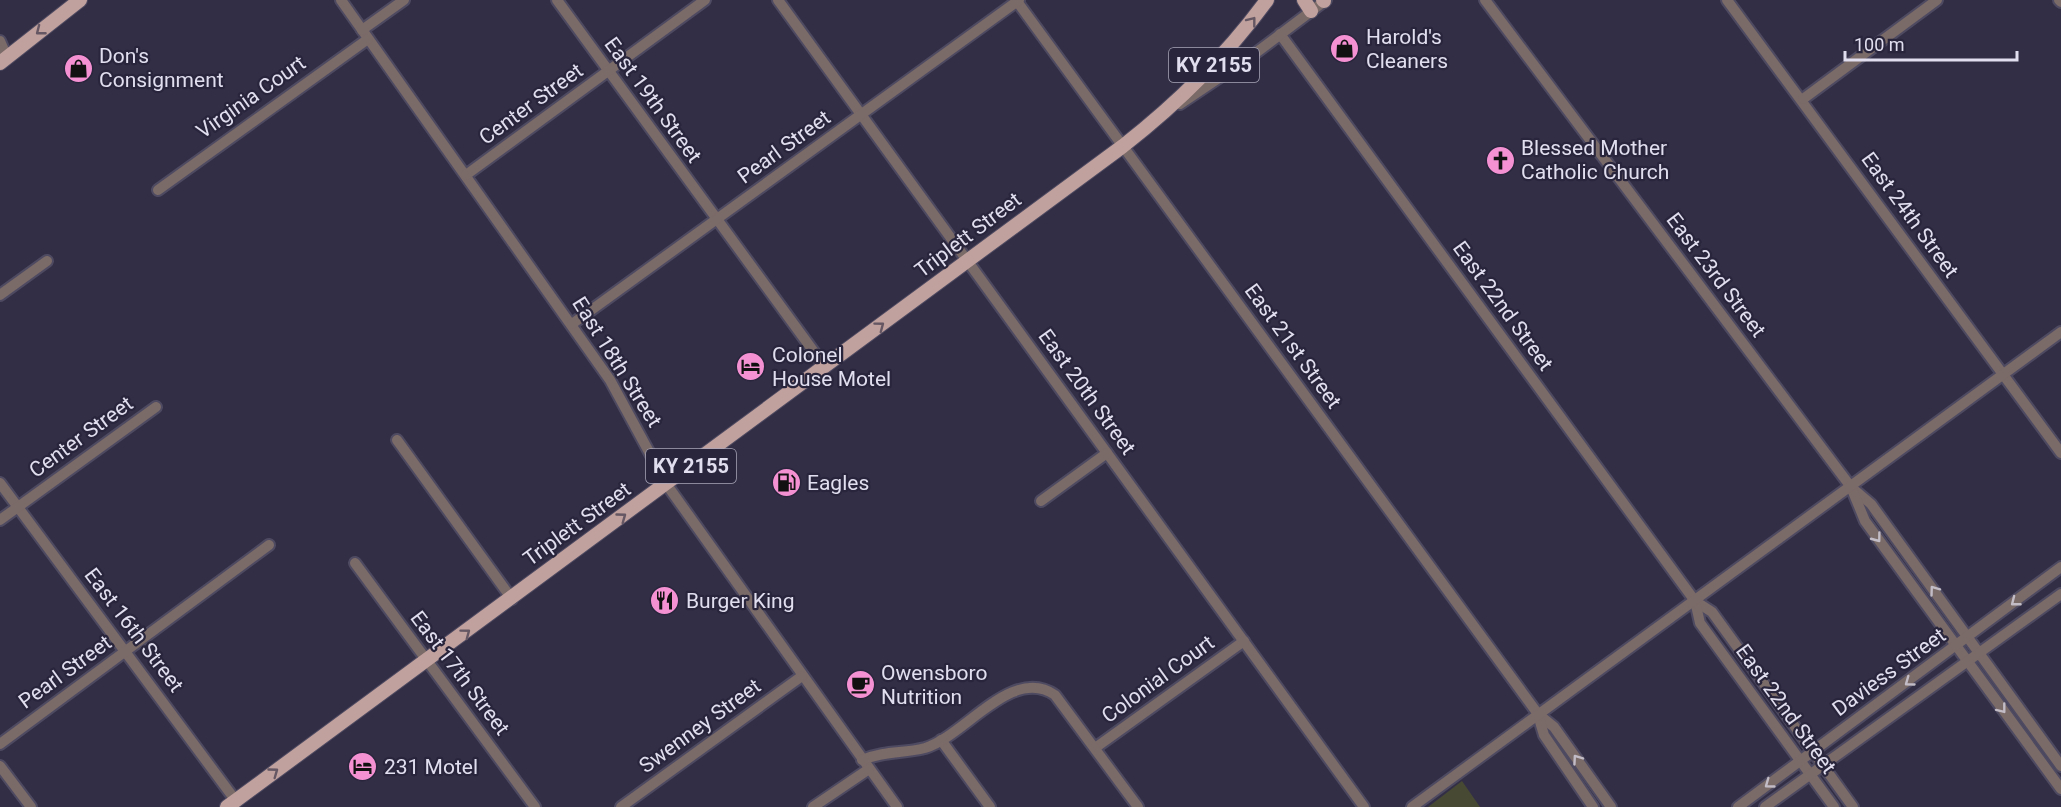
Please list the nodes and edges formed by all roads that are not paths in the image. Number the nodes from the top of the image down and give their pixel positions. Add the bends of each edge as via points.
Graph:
1 (80, 0) edge
2 (341, 0) edge
3 (404, 0) edge
4 (557, 0) edge
5 (705, 0) edge
6 (778, 0) edge
7 (1017, 0) edge
8 (1267, 0) edge
9 (1324, 0) edge
10 (1485, 0) edge
11 (1727, 0) edge
12 (1937, 0) edge
13 (1308, 6) edge
14 (365, 34) junction
15 (1280, 34) junction
16 (0, 41) edge
17 (4, 60) edge
18 (608, 71) junction
19 (1803, 99) junction
20 (861, 115) junction
21 (1153, 122) junction
22 (1123, 146) junction
23 (466, 175) junction
24 (158, 190) dead end
25 (717, 219) junction
26 (47, 261) dead end
27 (968, 261) junction
28 (0, 296) edge
29 (572, 324) junction
30 (2061, 332) edge
31 (825, 367) junction
32 (2004, 374) junction
33 (156, 407) dead end
34 (397, 440) dead end
35 (1107, 453) junction
36 (2061, 453) edge
37 (0, 483) edge
38 (667, 484) junction
39 (1851, 487) junction
40 (1041, 501) dead end
41 (18, 507) junction
42 (0, 520) edge
43 (269, 545) dead end
44 (355, 562) dead end
45 (2061, 567) edge
46 (2061, 594) edge
47 (512, 599) junction
48 (1695, 601) junction
49 (1969, 637) junction
50 (1244, 641) junction
51 (1956, 647) junction
52 (125, 651) junction
53 (1980, 653) junction
54 (427, 662) junction
55 (1967, 663) junction
56 (802, 676) junction
57 (1538, 714) junction
58 (940, 740) junction
59 (0, 744) edge
60 (1095, 748) junction
61 (1813, 752) junction
62 (1800, 762) junction
63 (865, 764) junction
64 (1822, 765) junction
65 (0, 766) edge
66 (2061, 766) edge
67 (1810, 775) junction
68 (2061, 789) edge
69 (231, 804) edge
70 (31, 807) edge
71 (535, 807) edge
72 (621, 807) edge
73 (813, 807) edge
74 (897, 807) edge
75 (990, 807) edge
76 (1138, 807) edge
77 (1364, 807) edge
78 (1412, 807) edge
79 (1593, 807) edge
80 (1611, 807) edge
81 (1738, 807) edge
82 (1765, 807) edge
83 (1834, 807) edge
84 (1853, 807) edge

1 -> 17 main road
2 - 14 street, East 18th Street
3 - 14 street, Virginia Court
4 - 18 street, East 19th Street
5 - 18 street, Center Street
6 - 20 street, East 20th Street
7 - 20 street, Pearl Street
7 - 22 street, East 21st Street
21 -> 8 main road, KY 2155 via 1219,60
9 - 13 street
10 - 39 street, East 23rd Street
11 - 19 street, East 24th Street
12 - 19 street
13 - 15 street
14 - 23 street, East 18th Street
14 - 24 street, Virginia Court
15 - 21 street
15 - 48 street, East 22nd Street
16 - 17 street
18 - 23 street, Center Street
18 - 25 street, East 19th Street
19 - 32 street, East 24th Street
20 - 25 street, Pearl Street
20 - 27 street, East 20th Street
21 - 22 main road, Triplett Street / KY 2155
22 - 27 main road, Triplett Street / KY 2155
22 - 57 street, East 21st Street
23 - 29 street, East 18th Street
25 - 29 street, Pearl Street
25 - 31 street, East 19th Street
26 - 28 street
31 -> 27 main road, Triplett Street / KY 2155
27 - 35 street, East 20th Street
29 - 38 street, East 18th Street via 631,416
30 - 32 street
31 - 38 main road, Triplett Street / KY 2155
32 - 36 street, East 24th Street
32 - 39 street
33 - 41 street, Center Street
34 - 47 street
35 - 40 street
35 - 50 street, East 20th Street
37 - 41 street, East 16th Street
47 -> 38 main road, Triplett Street / KY 2155
38 - 56 street, East 18th Street
39 - 48 street
49 -> 39 street, East 23rd Street via 1871,504
39 -> 51 street, East 23rd Street via 1865,521
41 - 42 street, Center Street
41 - 52 street, East 16th Street
43 - 52 street, Pearl Street
44 - 54 street, East 17th Street
45 -> 49 street, Daviess Street
46 - 53 street
54 -> 47 main road, Triplett Street / KY 2155
48 - 57 street
48 - 61 street, East 22nd Street via 1712,612
48 - 62 street, East 22nd Street via 1700,622
49 - 51 street, Daviess Street
49 - 53 street, East 23rd Street
50 - 60 street, Colonial Court
50 - 77 street, East 20th Street
51 - 55 street, East 23rd Street
51 -> 61 street, Daviess Street
52 - 59 street, Pearl Street
52 - 69 street, East 16th Street
53 - 55 street
53 - 66 street, East 23rd Street
69 -> 54 main road, Triplett Street / KY 2155
54 - 71 street, East 17th Street
55 - 64 street
55 -> 68 street, East 23rd Street
56 - 63 street, East 18th Street
56 - 72 street, Swenney Street
57 - 78 street
57 - 79 street, East 21st Street via 1544,735
80 -> 57 street, East 21st Street via 1554,726
58 - 60 street, Colonial Court via 1013,692 1036,686 1055,695
58 - 63 street, Colonial Court via 927,747 881,752
58 - 75 street
60 - 76 street, Colonial Court
61 - 62 street, Daviess Street
61 - 64 street, East 22nd Street
62 - 67 street, East 22nd Street
62 -> 81 street, Daviess Street
63 - 73 street, Colonial Court
63 - 74 street, East 18th Street
64 - 67 street
64 - 84 street, East 22nd Street
65 - 70 street
67 - 82 street
67 - 83 street, East 22nd Street

